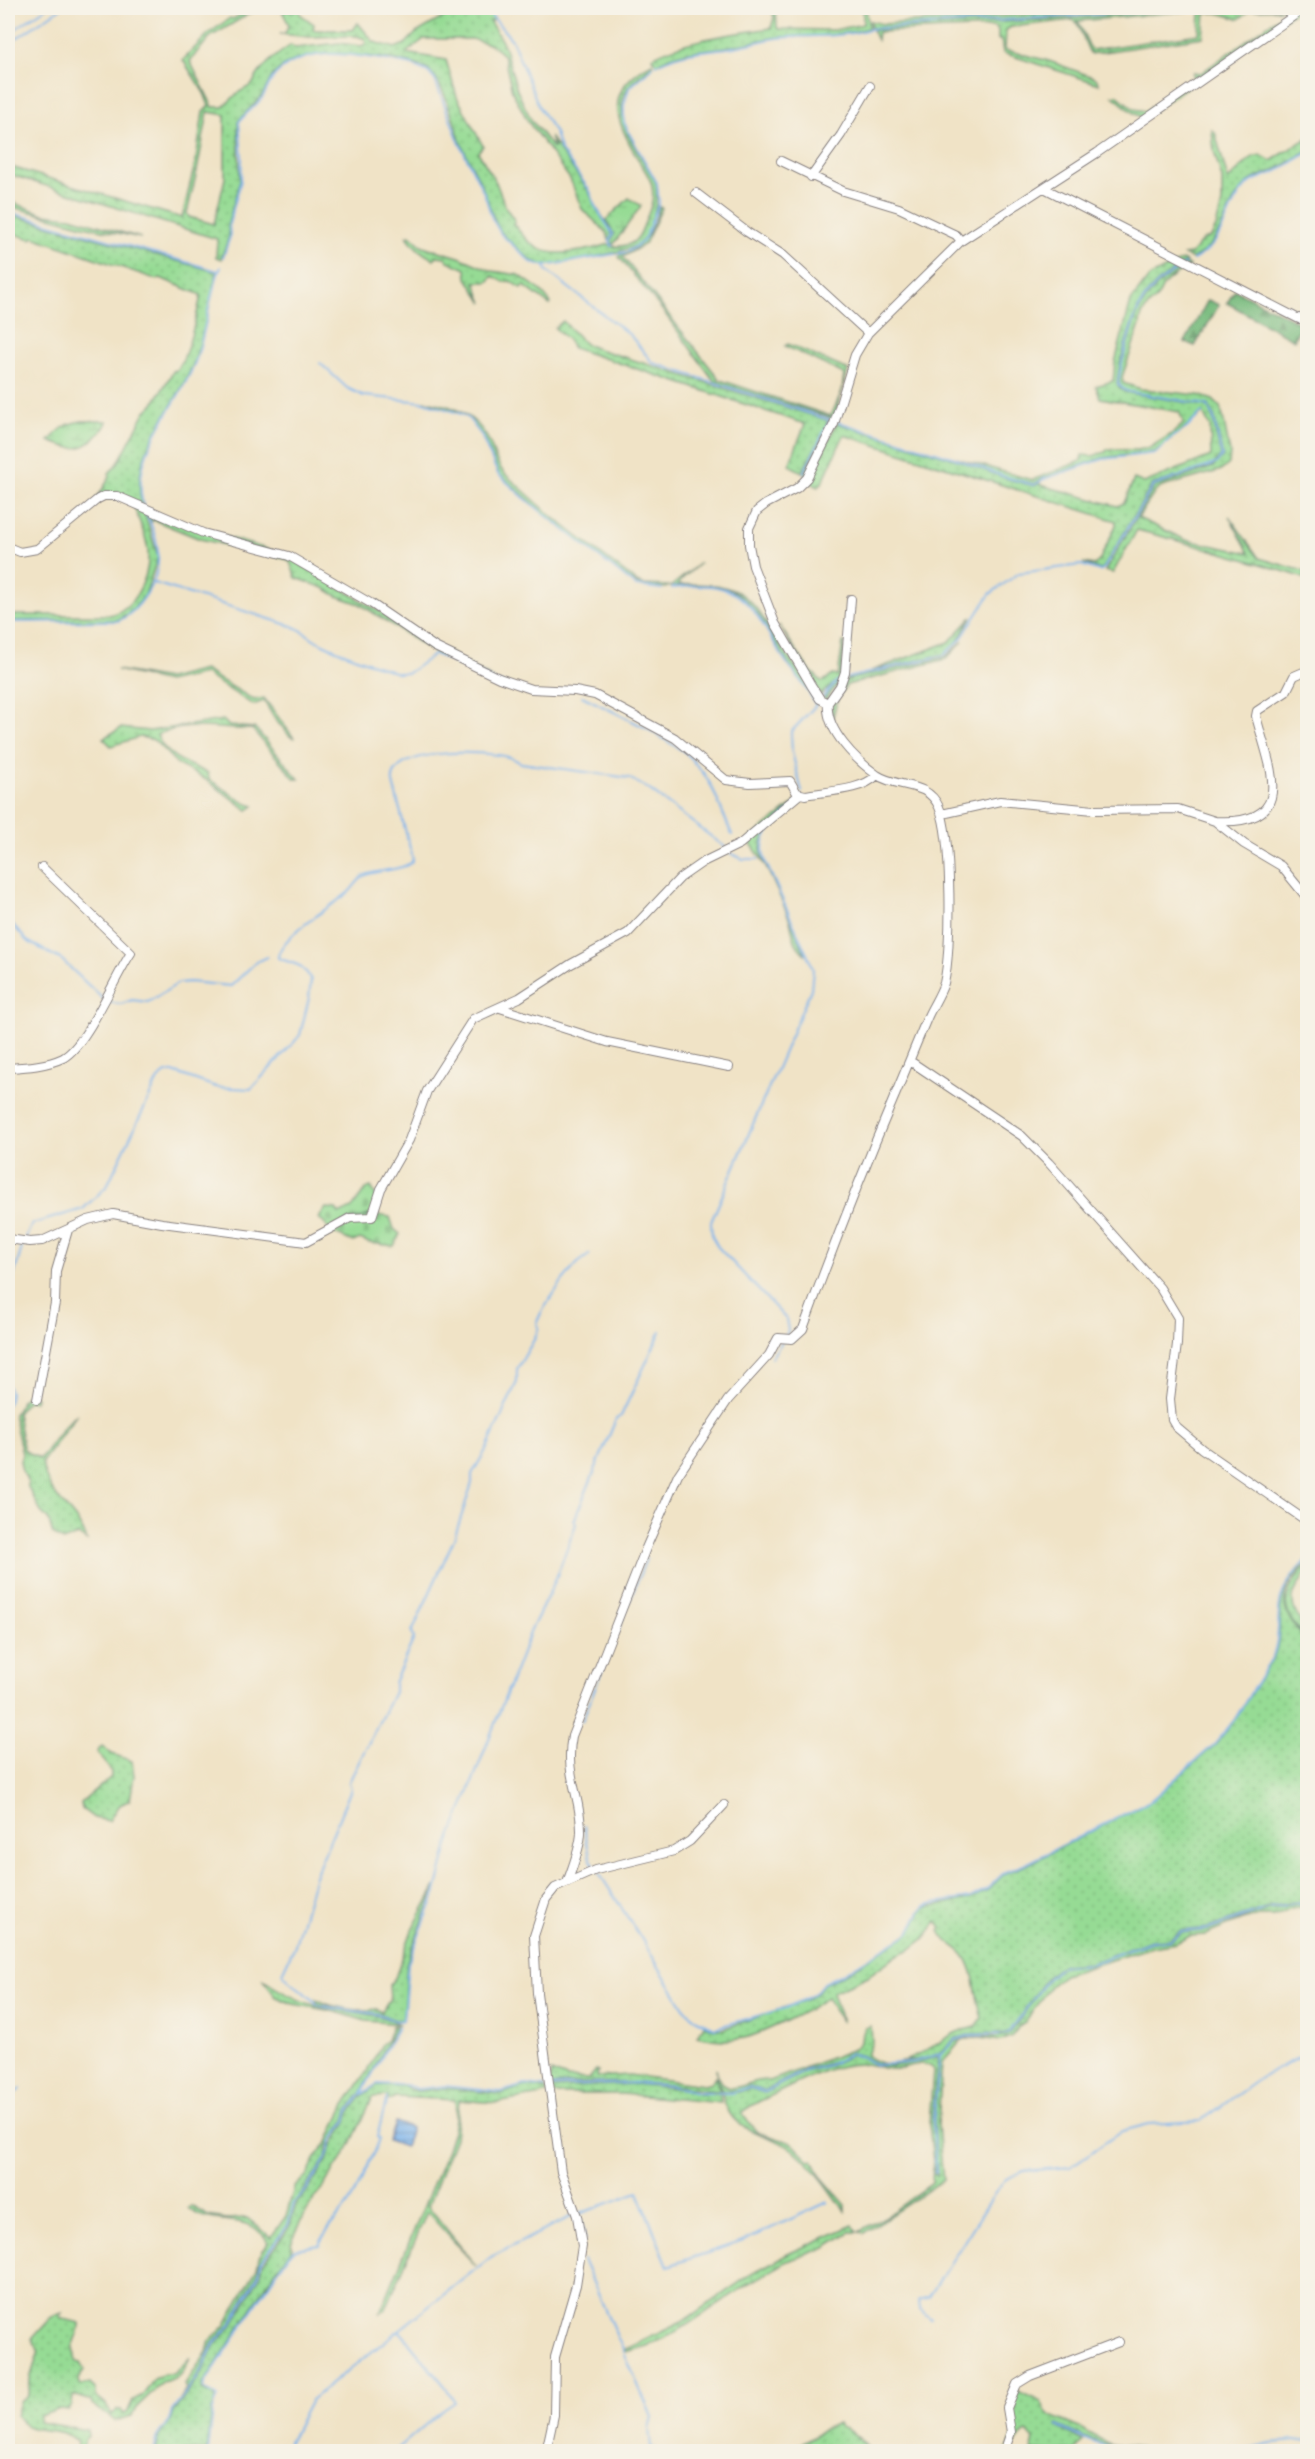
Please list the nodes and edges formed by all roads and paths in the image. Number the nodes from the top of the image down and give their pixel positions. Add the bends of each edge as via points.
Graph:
1 (1305, 8) edge
2 (870, 86) dead end
3 (781, 160) dead end
4 (811, 177) junction
5 (1044, 188) junction
6 (696, 193) dead end
7 (961, 241) junction
8 (1308, 315) edge
9 (868, 333) junction
10 (8, 547) edge
11 (851, 599) dead end
12 (1308, 670) edge
13 (828, 703) junction
14 (877, 775) junction
15 (800, 794) junction
16 (942, 814) junction
17 (1215, 821) junction
18 (42, 867) dead end
19 (1308, 899) edge
20 (501, 1008) junction
21 (910, 1061) junction
22 (729, 1067) dead end
23 (8, 1068) edge
24 (68, 1230) junction
25 (8, 1239) edge
26 (37, 1400) dead end
27 (1308, 1522) edge
28 (724, 1805) dead end
29 (567, 1883) junction
30 (1119, 2343) dead end
31 (546, 2451) edge
32 (1004, 2451) edge

1 - 5 street
2 - 4 street
3 - 4 street
4 - 7 street via 899,208
5 - 7 street
5 - 8 street via 1299,319
6 - 9 street via 783,255
7 - 9 street
9 - 13 street via 855,355 834,424 807,478 797,488 766,504 749,528 753,566 775,623 820,699
10 - 15 street via 20,552 37,549 98,499 113,495 128,499 202,533 289,556 372,604 435,647 499,678 531,689 595,695 675,738 726,780 790,781
11 - 13 street via 845,672
12 - 17 street via 1294,676 1286,692 1257,711 1274,781 1270,802 1250,818
13 - 14 street via 836,734
14 - 15 street via 860,785
14 - 16 street via 928,792
15 - 20 street via 740,844 680,878 628,933 583,956
16 - 17 street via 1009,801 1094,810 1178,809
16 - 21 street via 948,864 946,969 940,993
17 - 19 street via 1281,867
18 - 23 street via 131,953 72,1050 54,1061
20 - 22 street via 607,1042
20 - 24 street via 473,1019 432,1084 419,1108 410,1140 381,1189 372,1217 350,1218 306,1242 113,1214
21 - 27 street via 1022,1136 1160,1288 1178,1318 1170,1399 1176,1427
21 - 29 street via 803,1329 792,1339 778,1338 769,1355 728,1400 678,1475 650,1538 572,1736 570,1772 581,1834
24 - 25 street via 36,1242
24 - 26 street via 57,1271
28 - 29 street via 690,1841 674,1851 596,1870
29 - 31 street via 550,1893 537,1924 534,1946 543,2050 561,2172 578,2216 582,2246 576,2285 555,2357 554,2415
30 - 32 street via 1017,2384 1007,2408 1011,2432

